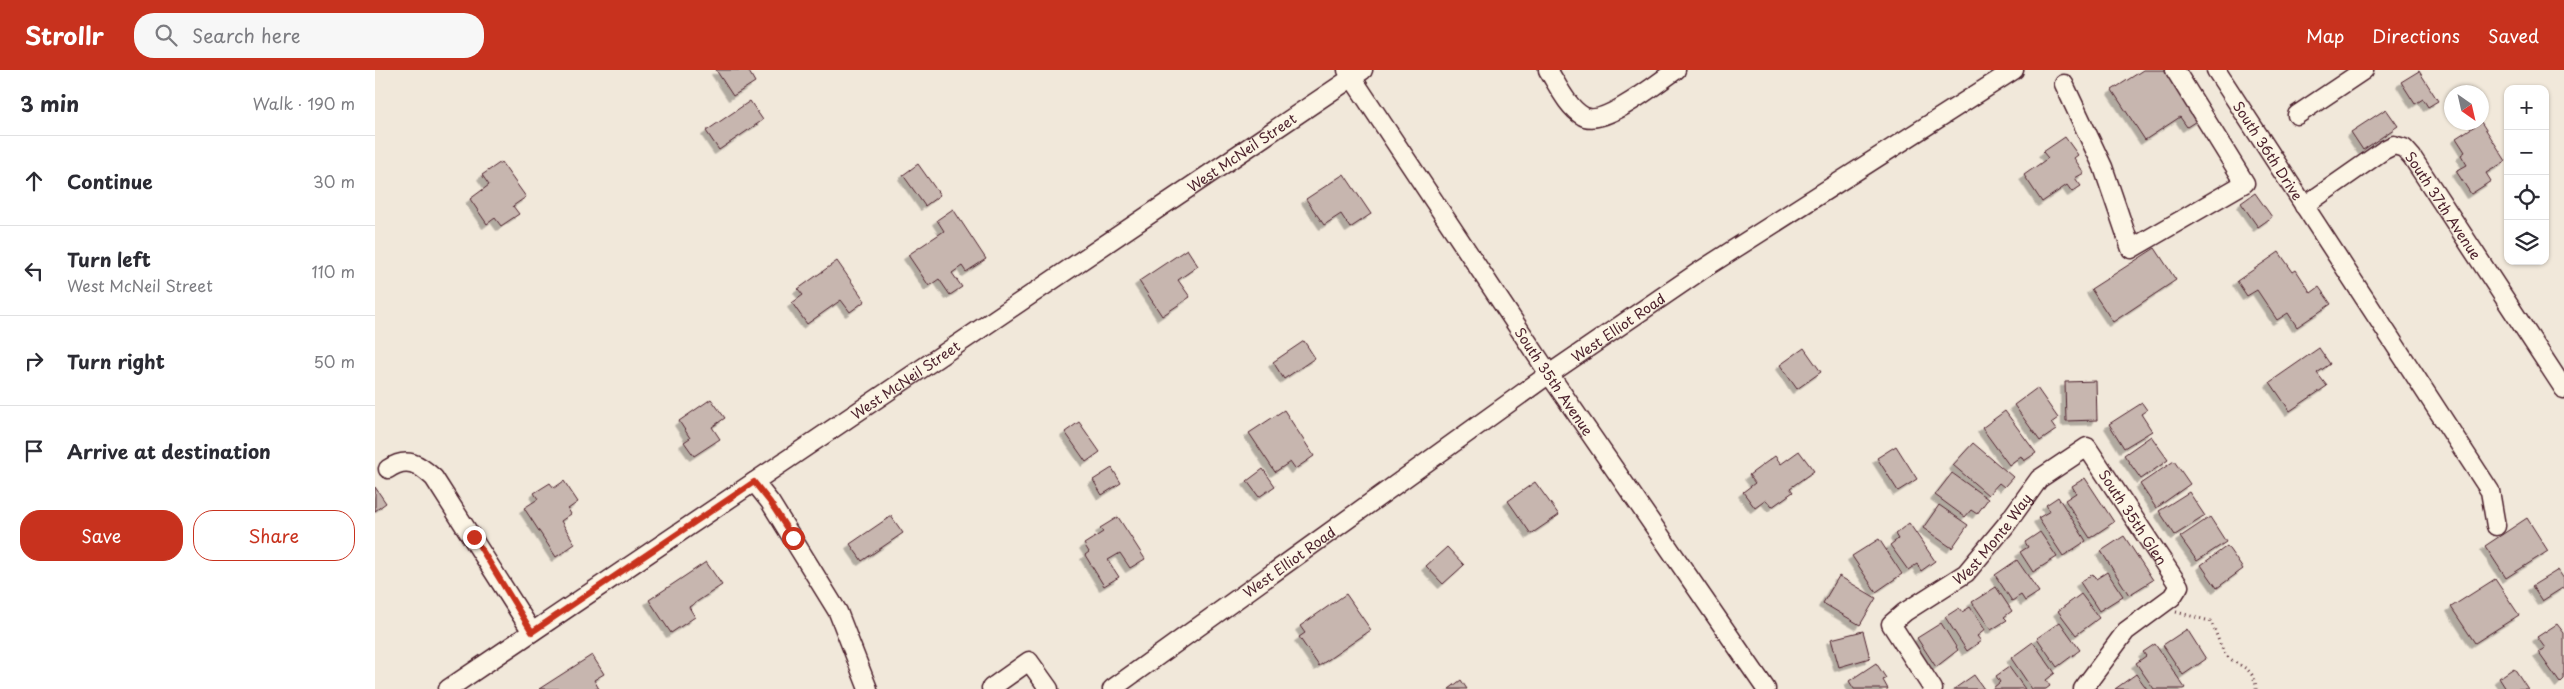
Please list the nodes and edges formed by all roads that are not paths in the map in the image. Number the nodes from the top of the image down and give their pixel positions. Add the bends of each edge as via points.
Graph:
1 (1549, 70) edge
2 (1676, 70) edge
3 (2014, 70) edge
4 (2175, 70) edge
5 (2216, 70) edge
6 (2364, 70) edge
7 (1354, 73) edge
8 (2064, 84) dead end
9 (2297, 115) dead end
10 (2304, 206) junction
11 (1549, 374) junction
12 (2564, 389) edge
13 (2087, 447) joint
14 (389, 469) dead end
15 (754, 482) junction
16 (2496, 526) dead end
17 (532, 632) junction
18 (991, 688) edge
19 (448, 689) edge
20 (868, 689) edge
21 (1049, 689) edge
22 (1112, 689) edge
23 (1766, 689) edge
24 (1932, 689) edge
25 (2083, 689) edge

1 - 2 street via 1569,102 1583,117 1595,119 1613,112
3 - 11 street, West Elliot Road via 1700,271
4 - 8 street via 2245,183 2131,249 2103,167
5 - 10 street, South 36th Drive
6 - 9 street
7 - 11 street, South 35th Avenue
7 - 15 street, West McNeil Street
10 - 12 street, South 37th Avenue via 2384,150 2394,145 2404,148 2413,157
10 - 16 street, South 36th Drive via 2490,491
11 - 22 street, West Elliot Road
11 - 23 street, South 35th Avenue
13 - 24 street, West Monte Way via 2039,479 1966,573 1891,624
13 - 25 street, South 35th Glen via 2179,586 2172,597 2126,631
14 - 17 street via 398,462 410,462 435,478
15 - 17 street, West McNeil Street
15 - 20 street via 770,502 838,612
17 - 19 street, West McNeil Street
18 - 21 street via 1029,661

